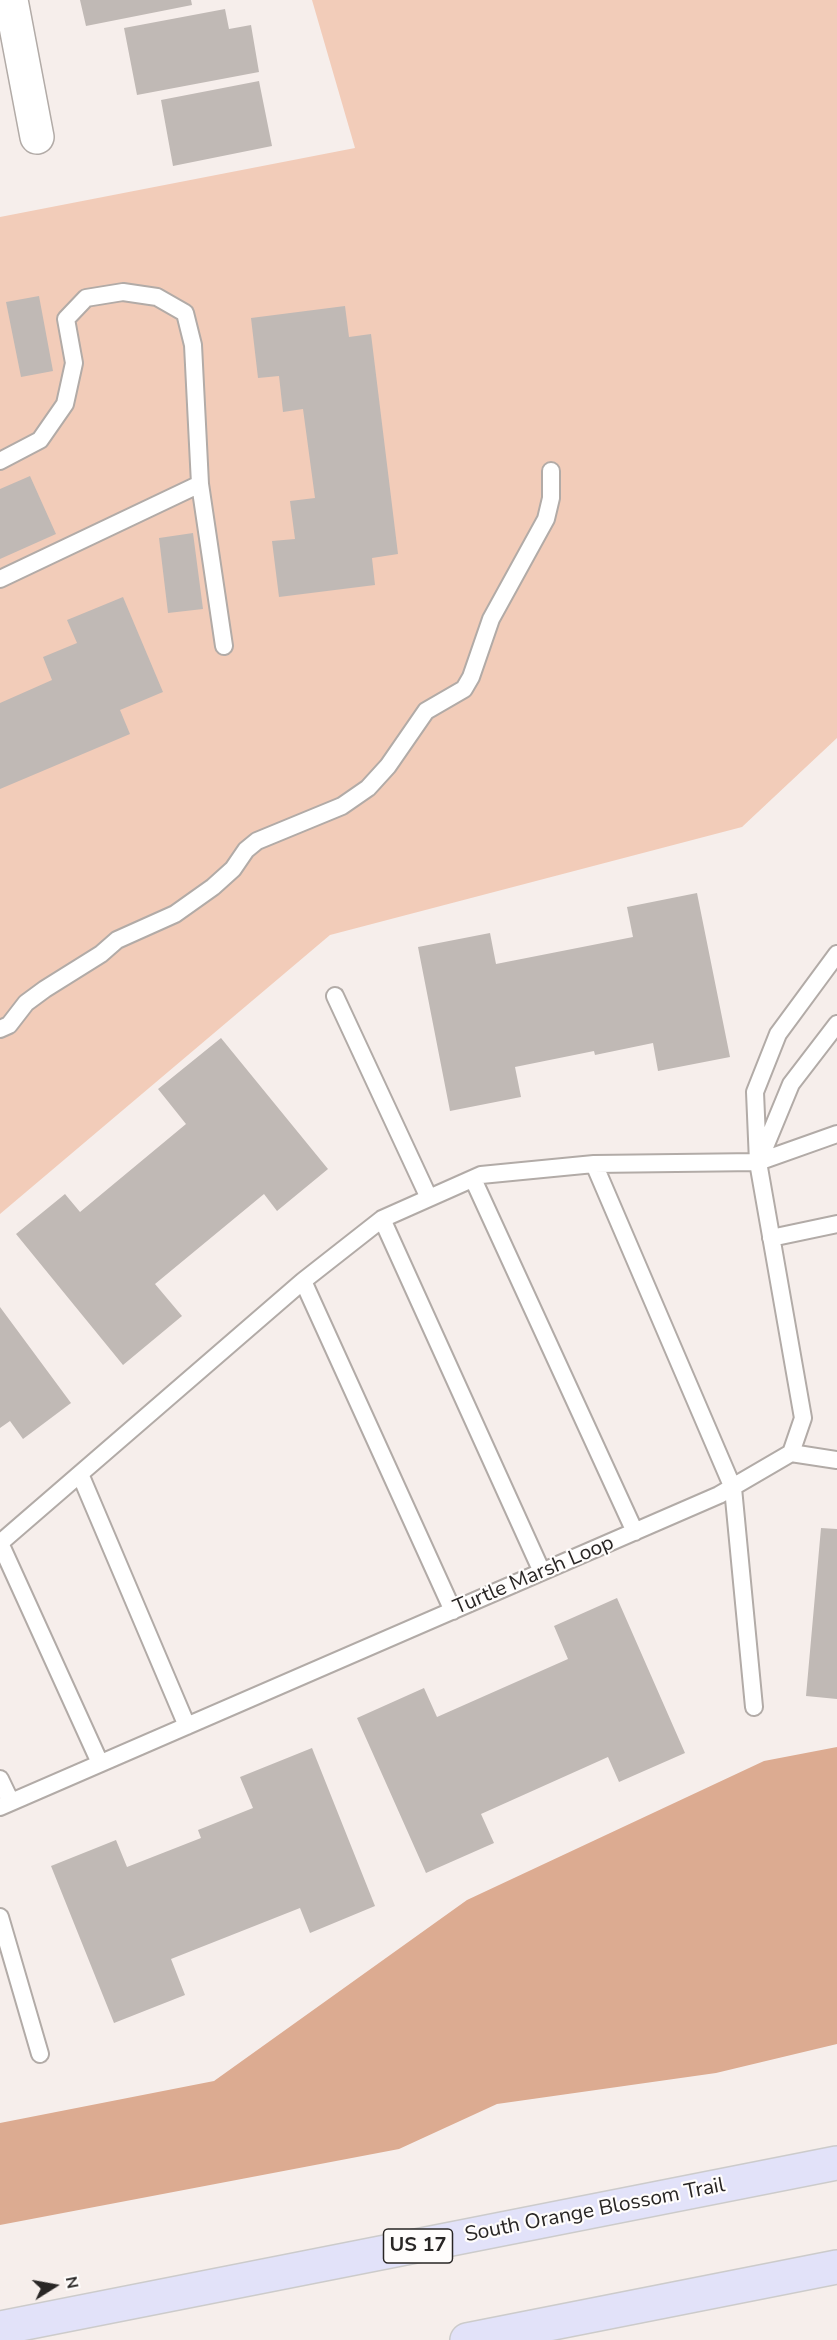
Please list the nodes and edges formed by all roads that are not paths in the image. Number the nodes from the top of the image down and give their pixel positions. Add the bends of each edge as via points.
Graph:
1 (11, 0) edge
2 (37, 136) dead end
3 (0, 460) edge
4 (551, 471) dead end
5 (200, 484) junction
6 (0, 579) edge
7 (224, 646) dead end
8 (837, 954) edge
9 (335, 996) dead end
10 (837, 1024) edge
11 (0, 1029) edge
12 (837, 1134) edge
13 (758, 1162) junction
14 (594, 1164) junction
15 (473, 1179) junction
16 (429, 1198) junction
17 (382, 1219) junction
18 (837, 1224) edge
19 (771, 1238) junction
20 (303, 1281) junction
21 (791, 1453) junction
22 (837, 1460) edge
23 (80, 1474) junction
24 (733, 1488) junction
25 (635, 1532) junction
26 (0, 1543) edge
27 (542, 1572) junction
28 (453, 1611) junction
29 (754, 1707) dead end
30 (187, 1725) junction
31 (100, 1763) junction
32 (0, 1779) edge
33 (6, 1805) edge
34 (0, 1917) edge
35 (40, 2054) dead end
36 (837, 2163) edge
37 (837, 2266) edge
38 (0, 2328) edge
39 (467, 2340) edge

1 - 2 street
3 - 5 lane via 40,440 65,404 74,363 66,319 86,298 123,292 157,297 185,313 193,345
4 - 11 lane via 546,519 491,620 471,677 464,689 426,711 368,788 342,806 257,841 213,887 175,914 117,940 26,1003 9,1025
5 - 6 lane
5 - 7 lane
8 - 13 lane via 778,1034 755,1092
9 - 16 lane
10 - 13 lane via 791,1084
12 - 13 lane
13 - 14 lane
13 - 19 lane
14 - 15 lane
14 - 24 lane
15 - 16 lane
15 - 25 lane
16 - 17 lane
17 - 20 lane
17 - 27 lane
18 - 19 lane
19 - 21 lane via 803,1418
20 - 23 lane
20 - 28 lane
21 - 22 lane
21 - 24 lane, Turtle Marsh Loop
23 - 26 lane
23 - 30 lane
24 - 25 lane, Turtle Marsh Loop
24 - 29 lane
25 - 27 lane, Turtle Marsh Loop
26 - 31 lane
27 - 28 lane, Turtle Marsh Loop
28 - 30 lane, Turtle Marsh Loop
30 - 31 lane, Turtle Marsh Loop
31 - 33 lane, Turtle Marsh Loop
32 - 33 lane
34 - 35 lane
36 - 38 main road, South Orange Blossom Trail / US 17
37 - 39 main road

